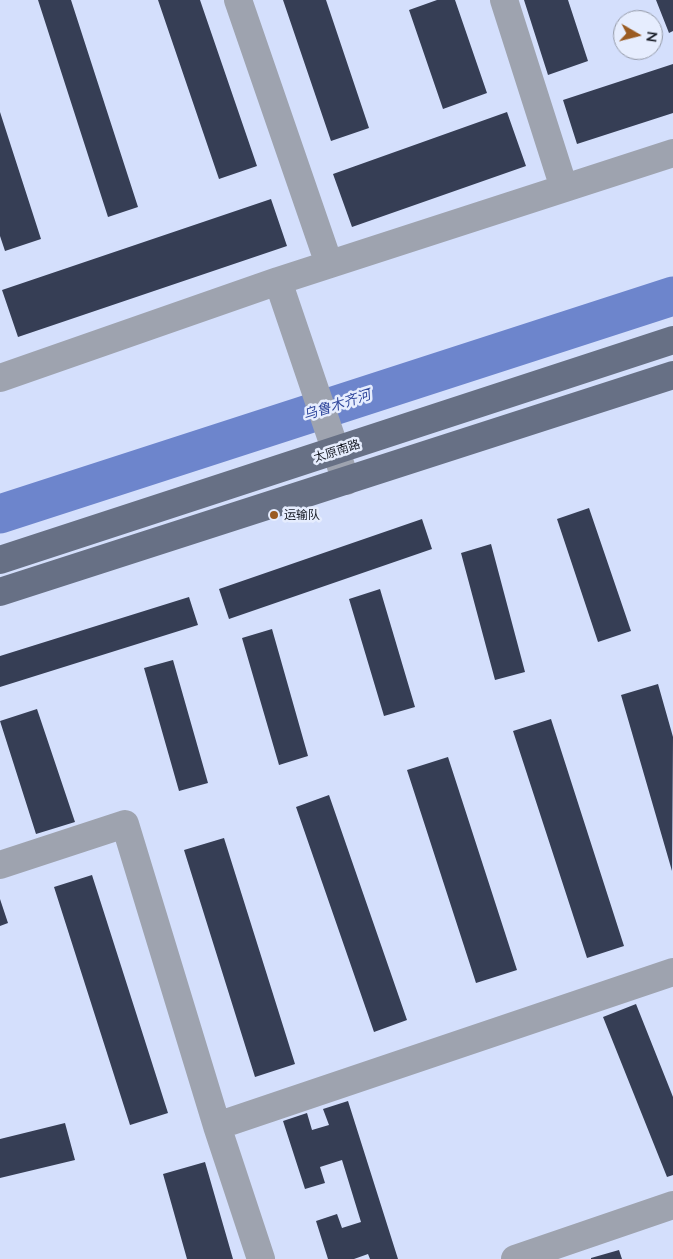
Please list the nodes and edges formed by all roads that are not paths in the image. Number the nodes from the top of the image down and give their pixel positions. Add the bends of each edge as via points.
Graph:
1 (238, 0) edge
2 (504, 0) edge
3 (673, 153) edge
4 (564, 188) junction
5 (329, 264) junction
6 (278, 281) junction
7 (673, 340) edge
8 (673, 375) edge
9 (0, 378) edge
10 (333, 440) junction
11 (346, 481) junction
12 (0, 560) edge
13 (0, 592) edge
14 (0, 865) edge
15 (673, 972) edge
16 (217, 1126) junction
17 (673, 1205) edge
18 (262, 1259) edge
19 (515, 1259) edge

1 - 5 street
2 - 4 street
3 - 4 street
4 - 5 street
5 - 6 street
6 - 9 street
6 - 10 street
7 - 10 main road, 太原南路
8 - 11 main road
10 - 11 street
10 - 12 main road, 太原南路
11 - 13 main road
14 - 16 street via 125,824
15 - 16 street
16 - 18 street
17 - 19 street

